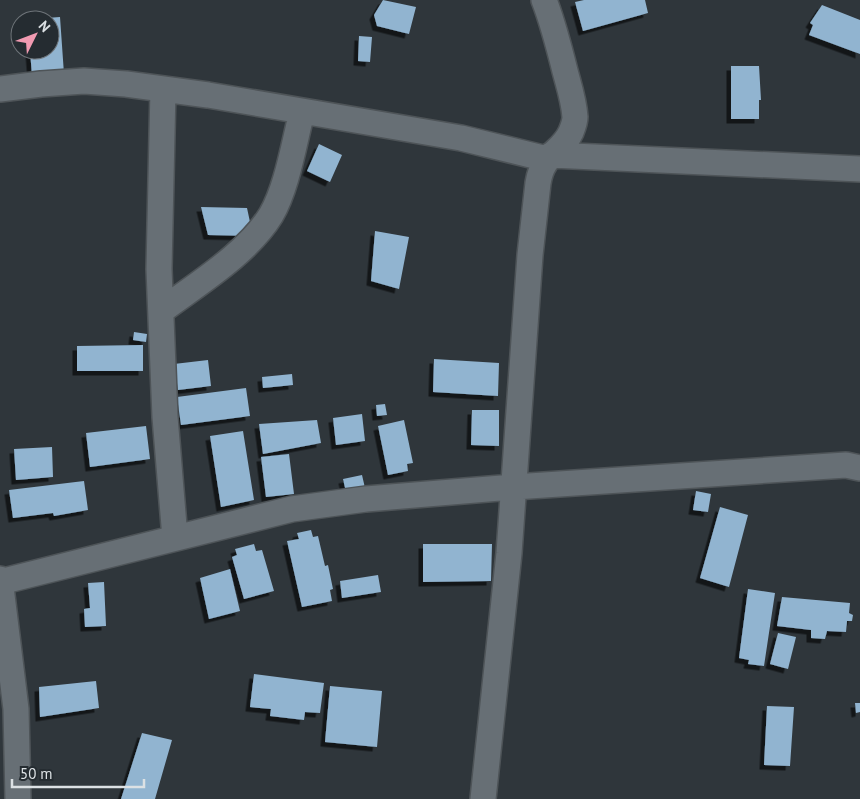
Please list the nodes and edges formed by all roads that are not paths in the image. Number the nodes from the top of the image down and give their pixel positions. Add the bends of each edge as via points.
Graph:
1 (544, 0) edge
2 (0, 89) edge
3 (162, 89) junction
4 (302, 112) junction
5 (549, 157) junction
6 (860, 169) edge
7 (161, 311) junction
8 (860, 468) edge
9 (514, 487) junction
10 (175, 538) junction
11 (0, 581) edge
12 (18, 799) edge
13 (483, 799) edge

1 - 5 street via 575,117 570,135
2 - 3 street via 84,81
3 - 4 street
3 - 7 street
4 - 5 street via 461,138
4 - 7 street via 281,192 271,215 251,241
5 - 6 street
5 - 9 street via 540,172 530,255
7 - 10 street via 165,417
8 - 9 street via 846,465
9 - 10 street via 366,499 292,509
9 - 13 street
10 - 11 street
11 - 12 street via 16,709

